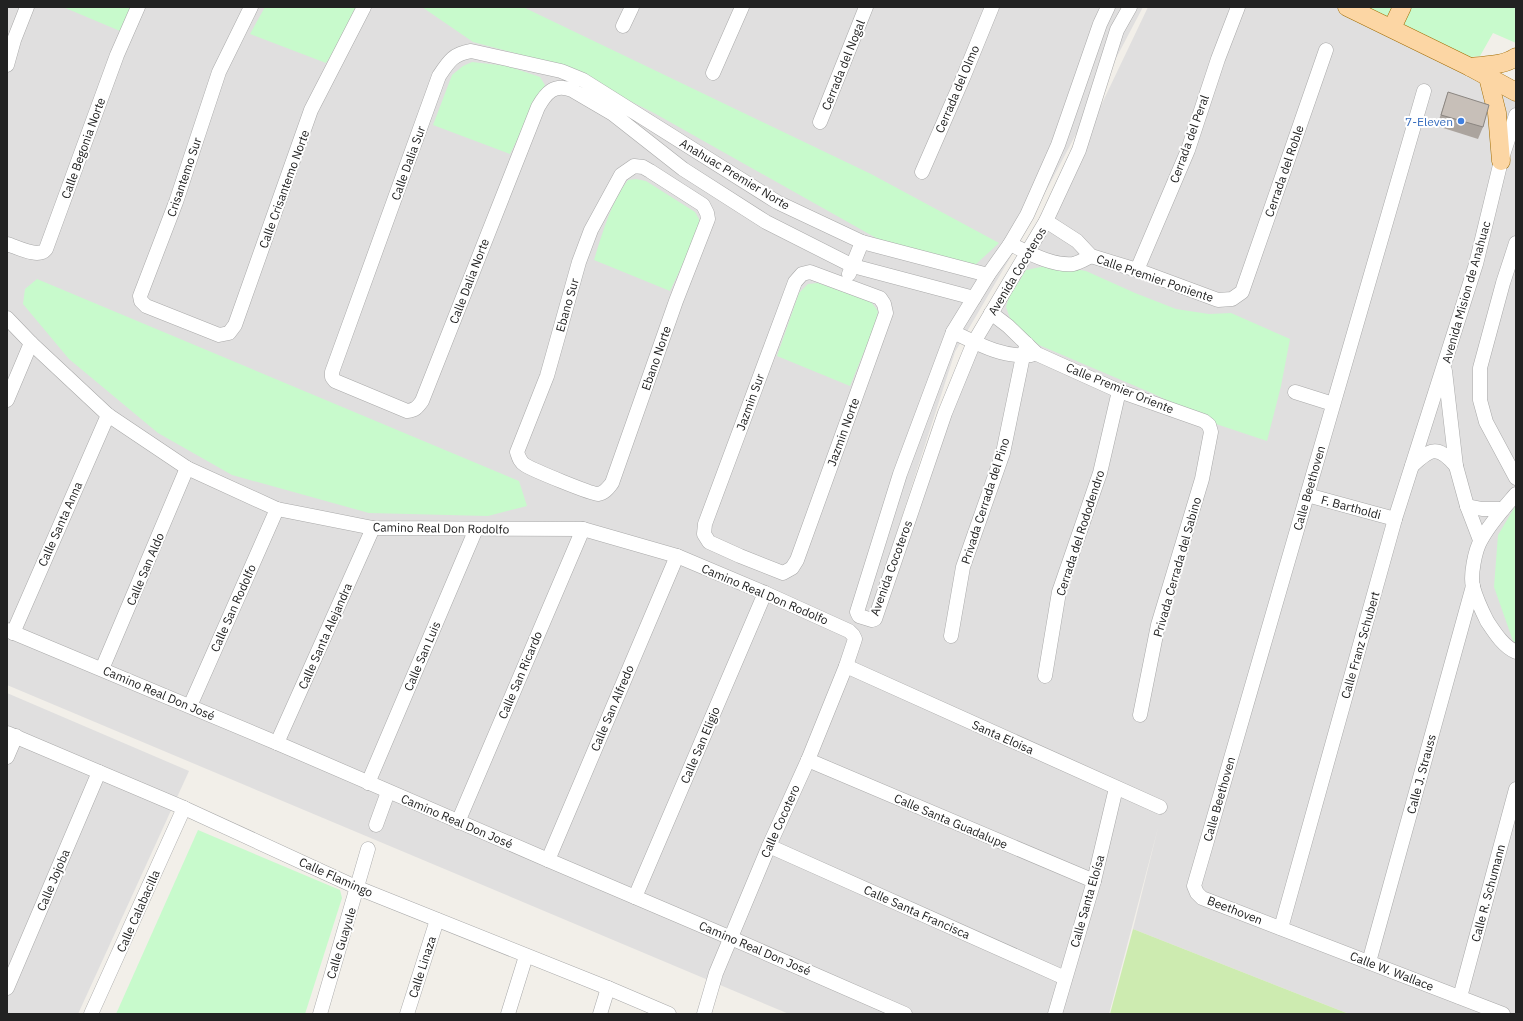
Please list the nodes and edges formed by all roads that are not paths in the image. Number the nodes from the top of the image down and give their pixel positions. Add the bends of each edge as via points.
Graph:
1 (27, 7) edge
2 (138, 7) edge
3 (251, 7) edge
4 (364, 7) edge
5 (632, 7) edge
6 (742, 7) edge
7 (866, 7) edge
8 (992, 7) edge
9 (1108, 7) edge
10 (1130, 7) edge
11 (1238, 7) edge
12 (1402, 7) edge
13 (1356, 9) edge
14 (623, 26) dead end
15 (1392, 28) junction
16 (1326, 50) dead end
17 (1516, 58) edge
18 (7, 65) edge
19 (1470, 67) junction
20 (561, 71) junction
21 (713, 73) dead end
22 (1488, 77) junction
23 (556, 88) junction
24 (1424, 91) dead end
25 (1516, 92) edge
26 (616, 108) junction
27 (1516, 115) edge
28 (820, 122) dead end
29 (1516, 136) edge
30 (693, 149) junction
31 (1501, 161) junction
32 (683, 169) junction
33 (922, 172) dead end
34 (675, 187) junction
35 (1046, 221) junction
36 (862, 242) junction
37 (1516, 243) edge
38 (7, 244) edge
39 (1010, 244) junction
40 (1028, 253) junction
41 (1091, 256) junction
42 (853, 266) junction
43 (1137, 270) junction
44 (988, 275) junction
45 (844, 284) junction
46 (1242, 292) joint
47 (974, 298) junction
48 (991, 313) junction
49 (7, 318) edge
50 (187, 323) joint
51 (953, 332) junction
52 (974, 342) junction
53 (31, 343) junction
54 (1029, 352) junction
55 (1445, 364) junction
56 (332, 377) joint
57 (1119, 391) junction
58 (1294, 392) dead end
59 (7, 400) edge
60 (1333, 404) junction
61 (108, 415) junction
62 (1204, 421) joint
63 (1412, 466) junction
64 (1456, 466) junction
65 (187, 468) junction
66 (1516, 478) edge
67 (556, 479) joint
68 (1516, 494) edge
69 (1307, 495) junction
70 (1467, 506) junction
71 (277, 509) junction
72 (1503, 509) junction
73 (1395, 519) junction
74 (373, 528) junction
75 (476, 529) junction
76 (583, 529) junction
77 (1480, 540) junction
78 (677, 556) junction
79 (740, 556) joint
80 (1473, 586) junction
81 (766, 593) junction
82 (10, 631) edge
83 (850, 631) joint
84 (951, 636) dead end
85 (1516, 652) edge
86 (846, 666) junction
87 (102, 670) junction
88 (1045, 676) dead end
89 (190, 706) junction
90 (1140, 715) dead end
91 (12, 734) edge
92 (278, 743) junction
93 (7, 757) edge
94 (808, 760) junction
95 (99, 772) junction
96 (368, 783) junction
97 (1116, 788) junction
98 (1516, 789) edge
99 (388, 792) junction
100 (184, 808) junction
101 (1160, 808) dead end
102 (458, 822) junction
103 (376, 825) dead end
104 (769, 846) junction
105 (368, 850) dead end
106 (548, 860) junction
107 (1094, 882) junction
108 (1194, 886) joint
109 (358, 888) junction
110 (635, 897) junction
111 (437, 920) junction
112 (1282, 928) junction
113 (731, 938) junction
114 (526, 956) junction
115 (1369, 962) junction
116 (1065, 978) junction
117 (7, 988) edge
118 (608, 988) junction
119 (1460, 997) junction
120 (91, 1014) edge
121 (320, 1014) edge
122 (407, 1014) edge
123 (508, 1014) edge
124 (600, 1014) edge
125 (669, 1014) edge
126 (704, 1014) edge
127 (905, 1014) edge
128 (1055, 1014) edge
129 (1503, 1014) edge

1 - 18 street
2 - 38 street, Calle Begonia Norte via 116,55 46,249 38,254
3 - 50 street, Crisantemo Sur via 219,72 176,202 140,296 146,306
4 - 50 street, Calle Crisantemo Norte via 311,110 233,329 230,333 219,334
5 - 14 street
6 - 21 street
7 - 28 street, Cerrada del Nogal
8 - 33 street, Cerrada del Olmo
9 - 39 street, Avenida Cocoteros via 1058,145 1027,215
10 - 35 street, Avenida Cocoteros via 1117,30 1079,150
11 - 43 street, Cerrada del Peral via 1188,150
12 - 15 main road
13 - 15 main road
15 - 19 main road
16 - 46 street, Cerrada del Roble
17 - 19 main road via 1499,64
19 - 22 main road
20 - 23 street
20 - 26 street, Anahuac Premier Norte via 583,80
20 - 56 street, Calle Dalia Sur via 471,51 461,53 446,64 439,76
22 - 25 main road
22 - 31 main road via 1497,113
23 - 26 street, Anahuac Premier Norte via 566,88
23 - 56 street, Calle Dalia Norte via 543,97 538,107 422,401 416,410 407,411 335,381
24 - 60 street, Calle Beethoven
26 - 30 street, Anahuac Premier Norte
26 - 32 street, Anahuac Premier Norte
27 - 31 street, Avenida Mision de Anahuac
29 - 31 street, Avenida Mision de Anahuac via 1511,140
30 - 32 street
30 - 36 street, Anahuac Premier Norte via 776,202
31 - 55 street, Avenida Mision de Anahuac via 1476,264
32 - 34 street
32 - 42 street, Anahuac Premier Norte via 766,222
34 - 67 street, Ebano Norte via 703,205 708,219 676,301 612,483 605,492 596,494
34 - 67 street, Ebano Sur via 643,168 634,166 620,175 591,230 547,376 517,452 519,460 524,465
35 - 40 street, Avenida Cocoteros
35 - 41 street, Calle Premier Poniente via 1077,241
36 - 42 street
36 - 44 street, Anahuac Premier Norte
37 - 66 street via 1480,368 1480,400 1486,422
39 - 40 street, Calle Premier Poniente
39 - 44 street, Avenida Cocoteros
40 - 41 street, Calle Premier Poniente via 1064,264 1075,264
40 - 48 street, Avenida Cocoteros
41 - 43 street, Calle Premier Poniente
42 - 45 street
42 - 47 street, Anahuac Premier Norte
43 - 46 street, Calle Premier Poniente via 1218,300 1232,299
44 - 47 street, Avenida Cocoteros
45 - 79 street, Jazmin Sur via 810,272 802,274 795,282 705,524 704,534 709,542
45 - 79 street, Jazmin Norte via 880,298 886,313 797,560 792,568 783,573
47 - 51 street, Avenida Cocoteros
48 - 52 street, Avenida Cocoteros
48 - 54 street, Calle Premier Oriente via 1008,326
49 - 53 street, Camino Real Don Rodolfo
51 - 52 street, Calle Premier Oriente
51 - 52 street, Avenida Cocoteros via 900,474 857,612 859,616 875,619 945,412
52 - 54 street, Calle Premier Oriente via 1011,355
53 - 59 street
53 - 61 street, Camino Real Don Rodolfo
54 - 57 street, Calle Premier Oriente
54 - 84 street, Privada Cerrada del Pino via 1003,453 963,568
55 - 63 street, Calle Franz Schubert
55 - 64 street, Avenida Mision de Anahuac
57 - 62 street, Calle Premier Oriente
57 - 88 street, Cerrada del Rododendro via 1100,473 1058,592
58 - 60 street
60 - 69 street, Calle Beethoven
61 - 65 street, Camino Real Don Rodolfo
61 - 82 street, Calle Santa Anna
62 - 90 street, Privada Cerrada del Sabino via 1210,432 1202,479 1158,625
63 - 64 street via 1429,452 1435,451 1448,456
63 - 73 street, Calle Franz Schubert
64 - 70 street, Avenida Mision de Anahuac
65 - 71 street, Camino Real Don Rodolfo
65 - 87 street, Calle San Aldo
68 - 72 street
69 - 73 street, F. Bartholdi
69 - 108 street, Calle Beethoven
70 - 72 street
70 - 77 street, Avenida Mision de Anahuac
71 - 74 street, Camino Real Don Rodolfo
71 - 89 street, Calle San Rodolfo
72 - 77 street
73 - 112 street, Calle Franz Schubert
74 - 75 street, Camino Real Don Rodolfo
74 - 92 street, Calle Santa Alejandra
75 - 76 street, Camino Real Don Rodolfo
75 - 96 street, Calle San Luis
76 - 78 street, Camino Real Don Rodolfo
76 - 102 street, Calle San Ricardo
77 - 80 street via 1474,561
78 - 81 street, Camino Real Don Rodolfo
78 - 106 street, Calle San Alfredo
80 - 85 street via 1484,616 1496,636
80 - 115 street, Calle J. Strauss
81 - 83 street, Camino Real Don Rodolfo
81 - 110 street, Calle San Eligio
82 - 87 street, Camino Real Don José
83 - 86 street, Calle Cocotero via 855,639
86 - 94 street, Calle Cocotero
86 - 97 street, Santa Eloisa
87 - 89 street, Camino Real Don José
89 - 92 street, Camino Real Don José
91 - 93 street
91 - 95 street, Calle Flamingo
92 - 96 street, Camino Real Don José
94 - 104 street, Calle Cocotero
94 - 107 street, Calle Santa Guadalupe
95 - 100 street, Calle Flamingo
95 - 117 street, Calle Jojoba
96 - 99 street, Camino Real Don José
97 - 101 street, Santa Eloisa
97 - 107 street, Calle Santa Eloísa
98 - 119 street, Calle R. Schumann
99 - 102 street, Camino Real Don José
99 - 103 street
100 - 109 street, Calle Flamingo
100 - 120 street, Calle Calabacilla
102 - 106 street, Camino Real Don José
104 - 113 street, Calle Cocotero
104 - 116 street, Calle Santa Francisca
105 - 109 street, Calle Guayule
106 - 110 street, Camino Real Don José
107 - 116 street, Calle Santa Eloísa
108 - 112 street, Beethoven via 1202,898
109 - 111 street, Calle Flamingo
109 - 121 street, Calle Guayule
110 - 113 street, Camino Real Don José
111 - 114 street, Calle Flamingo
111 - 122 street, Calle Linaza
112 - 115 street, Calle W. Wallace
113 - 126 street, Calle Cocotero via 715,976
113 - 127 street, Camino Real Don José
114 - 118 street, Calle Flamingo
114 - 123 street
115 - 119 street, Calle W. Wallace
116 - 128 street, Calle Santa Eloísa
118 - 124 street
118 - 125 street, Calle Flamingo
119 - 129 street, Calle W. Wallace

